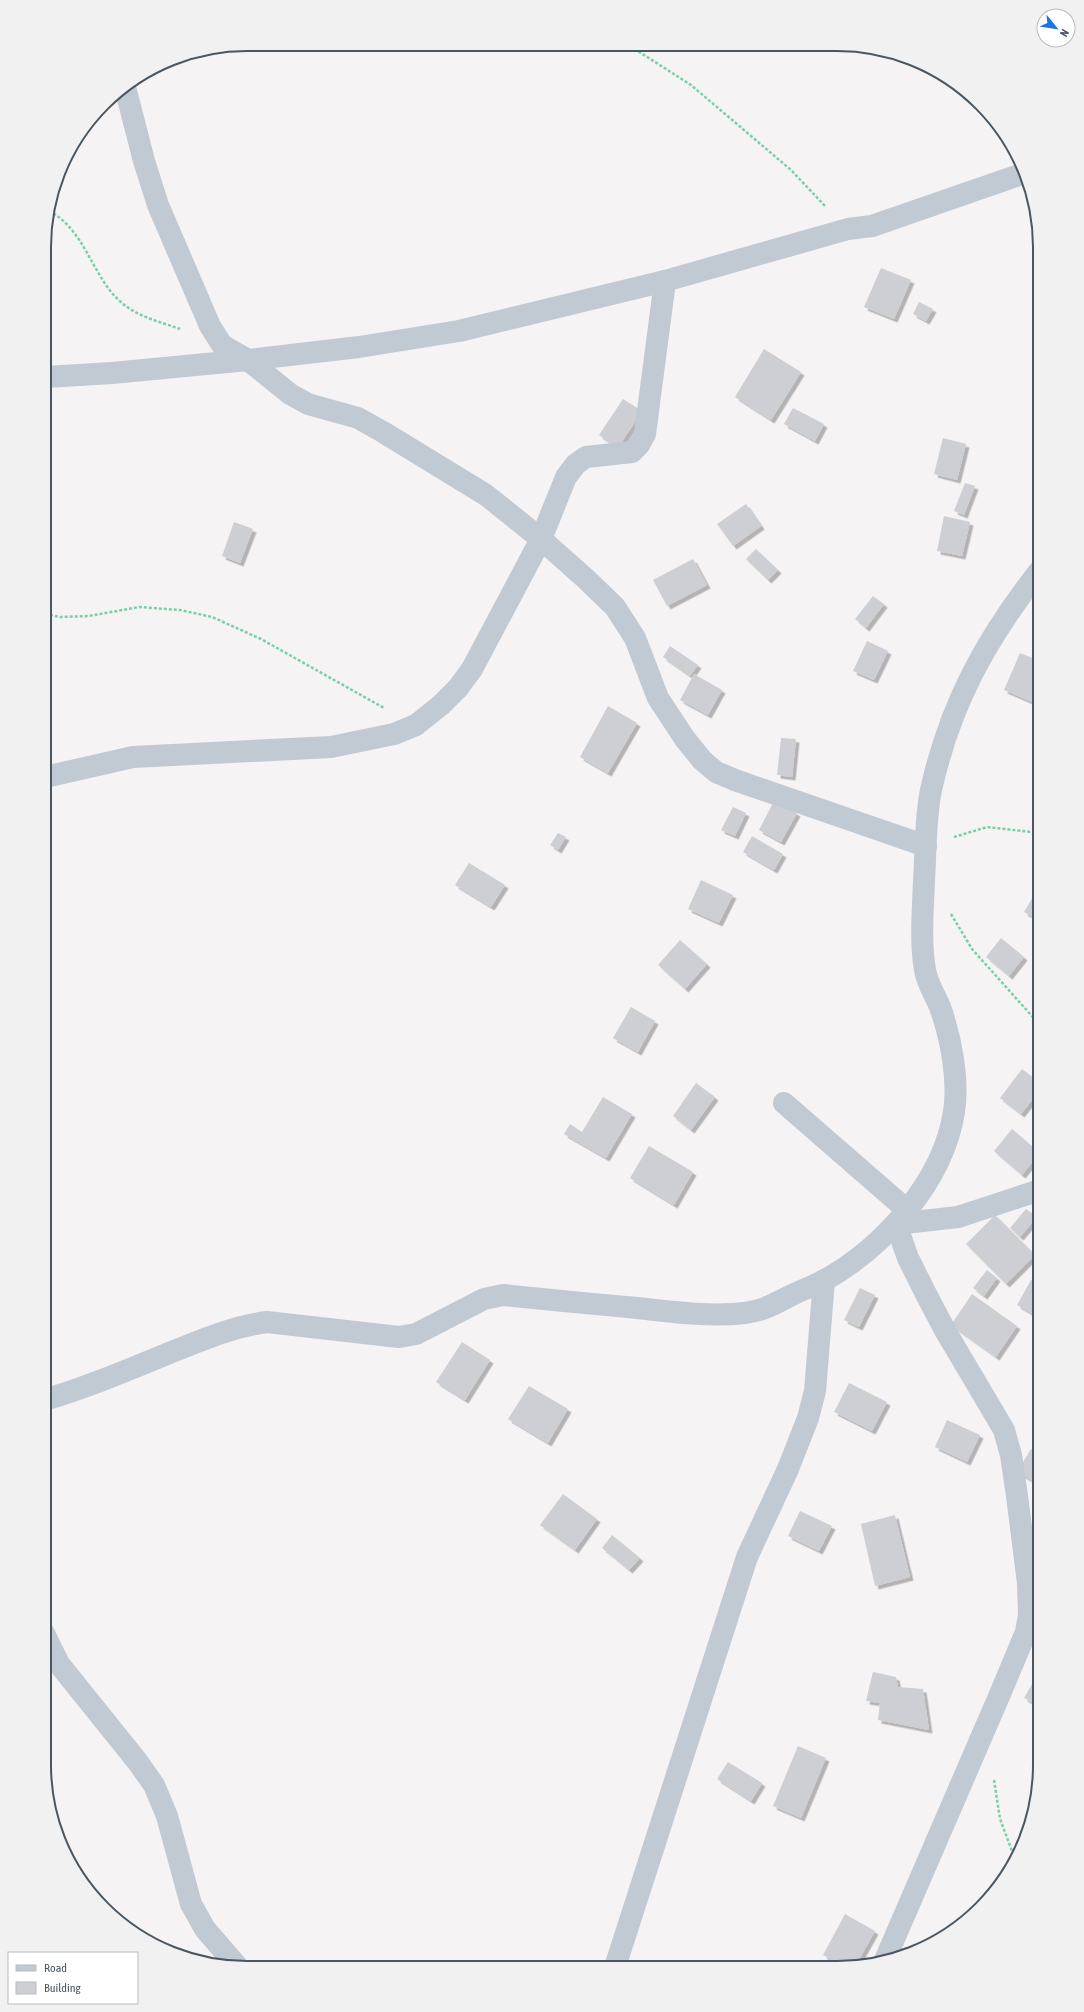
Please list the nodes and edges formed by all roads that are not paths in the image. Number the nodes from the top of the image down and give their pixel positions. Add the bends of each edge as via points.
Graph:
1 (127, 93) edge
2 (1019, 175) edge
3 (665, 280) junction
4 (248, 360) junction
5 (51, 377) edge
6 (541, 539) junction
7 (1033, 579) edge
8 (51, 776) edge
9 (926, 846) junction
10 (784, 1103) dead end
11 (1033, 1192) edge
12 (902, 1217) junction
13 (824, 1280) junction
14 (51, 1398) edge
15 (51, 1647) edge
16 (888, 1954) edge
17 (232, 1961) edge
18 (617, 1961) edge

1 - 4 street via 158,205 212,330 222,345
2 - 3 street via 872,226 848,229
3 - 4 street via 459,331 359,347
3 - 6 street via 645,434 632,452 586,457 576,464 566,477
4 - 5 street
4 - 6 street via 290,394 308,404 358,418 390,436 486,495
6 - 8 street via 472,669 442,705 416,725 394,734 331,747 133,757
6 - 9 street via 615,607 635,638 658,698 685,739 716,772
7 - 9 street via 1010,608 960,697 948,728 930,792
9 - 12 street via 923,950 926,974 940,1007 951,1044 954,1111 945,1146 928,1181
10 - 12 street
11 - 12 street via 958,1216
12 - 13 street via 857,1258
12 - 16 street via 908,1258 946,1332 1004,1430 1011,1455 1028,1583 1029,1615 1023,1640
13 - 14 street via 767,1308 744,1313 694,1314 503,1295 484,1299 416,1334 399,1337 267,1322 252,1324 225,1331 91,1386
13 - 18 street via 815,1391 808,1418 788,1469 747,1557
15 - 17 street via 59,1664 154,1785 167,1816 191,1904 205,1929

